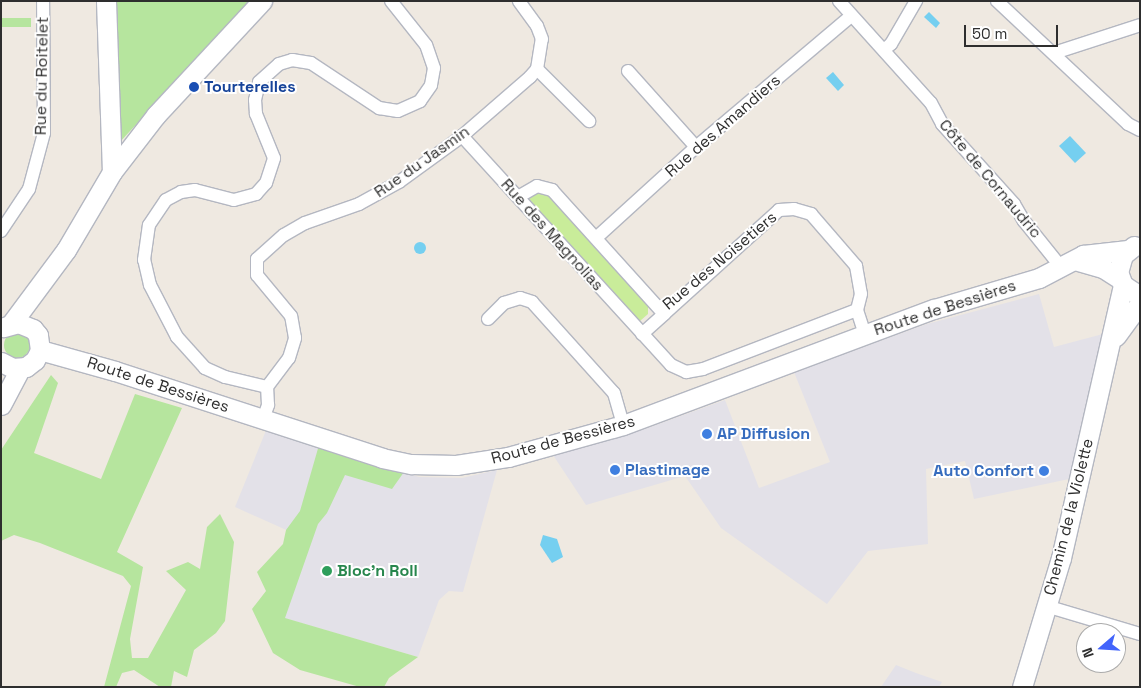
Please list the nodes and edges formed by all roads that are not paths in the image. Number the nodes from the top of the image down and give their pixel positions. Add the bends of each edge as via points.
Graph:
1 (43, 1) edge
2 (106, 1) edge
3 (262, 1) edge
4 (391, 1) edge
5 (519, 1) edge
6 (839, 1) edge
7 (916, 1) edge
8 (997, 1) edge
9 (851, 16) junction
10 (1140, 25) edge
11 (884, 50) junction
12 (1054, 53) junction
13 (537, 68) junction
14 (628, 71) dead end
15 (589, 121) dead end
16 (1140, 130) edge
17 (462, 136) junction
18 (696, 147) junction
19 (112, 172) junction
20 (518, 197) junction
21 (1, 231) edge
22 (596, 238) junction
23 (1134, 247) edge
24 (66, 250) junction
25 (1068, 264) junction
26 (1121, 282) junction
27 (1140, 296) edge
28 (1140, 303) edge
29 (857, 310) junction
30 (664, 314) junction
31 (488, 319) dead end
32 (6, 326) edge
33 (33, 329) junction
34 (642, 334) junction
35 (865, 334) junction
36 (1111, 346) junction
37 (40, 350) junction
38 (1, 362) edge
39 (20, 369) junction
40 (267, 386) junction
41 (1, 405) edge
42 (263, 418) junction
43 (623, 425) junction
44 (1046, 606) junction
45 (1140, 634) edge
46 (1022, 687) edge

1 - 21 street, Rue du Roitelet via 44,133 29,189
2 - 19 main road
3 - 19 main road via 173,96
4 - 40 street via 426,45 434,68 431,85 420,101 398,111 379,108 311,63 292,60 279,64 259,82 255,100 256,114 274,158 266,183 256,194 234,200 201,191 181,192 162,204 149,225 144,243 148,276 177,338 205,368 225,377
5 - 13 street via 542,39
6 - 9 street, Côte de Cornaudric
7 - 11 street via 891,44
8 - 12 street
9 - 11 street, Côte de Cornaudric
9 - 18 street, Rue des Amandiers
10 - 12 street
11 - 25 street, Côte de Cornaudric via 931,103 942,124 966,154 978,161 1024,221
12 - 16 street via 1128,124
13 - 15 street
13 - 17 street, Rue du Jasmin
14 - 18 street
17 - 20 street, Rue des Magnolias
17 - 40 street, Rue du Jasmin via 399,182 359,204 305,223 284,235 257,259 257,275 291,316 294,338 289,358
18 - 22 street, Rue des Amandiers
19 - 24 main road
20 - 22 street, Rue des Noisetiers via 537,186 552,190
20 - 34 street, Rue des Magnolias
22 - 30 street, Rue des Noisetiers
23 - 25 main road, Route de Bessières via 1090,253
23 - 26 main road, Chemin de la Violette via 1119,266
24 - 32 main road
24 - 33 main road via 37,311
25 - 26 main road via 1103,268
25 - 35 main road, Route de Bessières via 1039,278 984,292
26 - 27 main road
26 - 36 main road, Chemin de la Violette
28 - 36 main road, Chemin de la Violette
29 - 30 street, Rue des Noisetiers via 861,294 856,266 822,223 811,214 794,209 779,210 769,218
29 - 34 street, Rue des Magnolias via 703,369 686,372 670,365
29 - 35 street, Rue des Noisetiers
30 - 34 street
31 - 43 street via 504,303 520,298 532,302 614,393
32 - 33 main road via 18,323
33 - 37 main road via 38,335
35 - 43 main road, Route de Bessières
36 - 44 main road, Chemin de la Violette via 1061,558
37 - 39 main road via 31,364
37 - 42 main road, Route de Bessières
38 - 39 main road
39 - 41 main road
40 - 42 street via 268,404
42 - 43 main road, Route de Bessières via 382,458 411,464 456,466 508,457
44 - 45 street
44 - 46 main road, Chemin de la Violette

